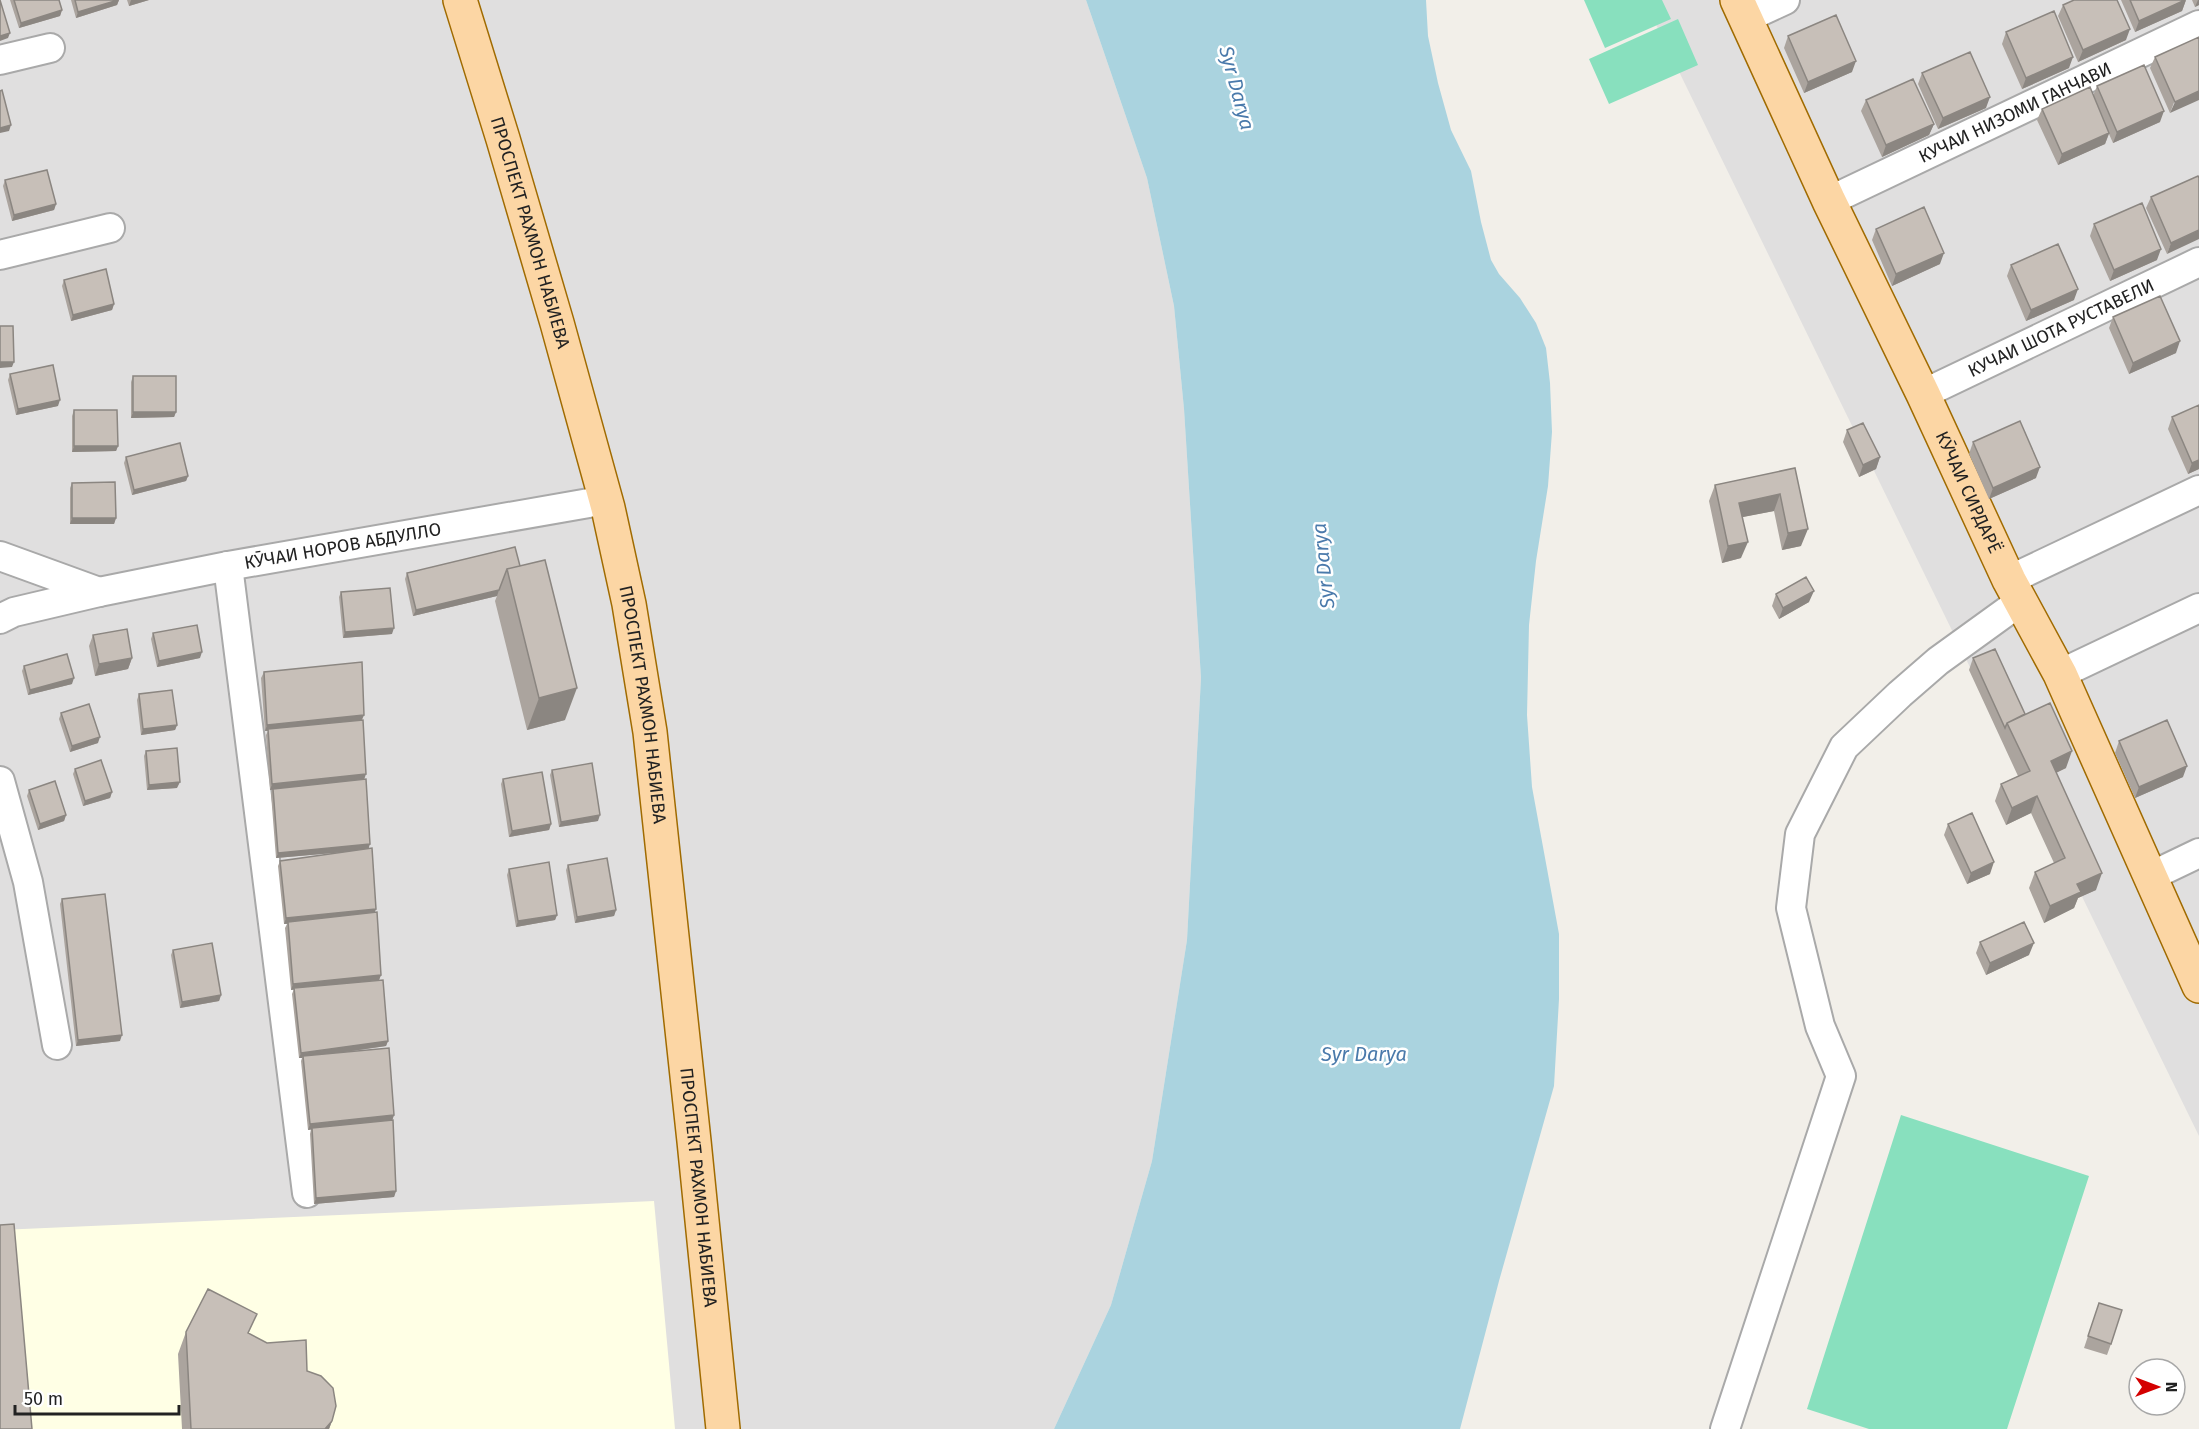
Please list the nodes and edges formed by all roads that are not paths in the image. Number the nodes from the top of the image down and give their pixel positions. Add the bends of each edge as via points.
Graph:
1 (444, 0) edge
2 (460, 0) edge
3 (1785, 0) edge
4 (1741, 9) edge
5 (2199, 26) edge
6 (50, 48) dead end
7 (0, 60) edge
8 (1829, 201) junction
9 (110, 228) dead end
10 (0, 255) edge
11 (2199, 262) edge
12 (1923, 394) junction
13 (2199, 490) edge
14 (589, 503) junction
15 (0, 556) edge
16 (228, 566) junction
17 (2015, 591) junction
18 (99, 592) junction
19 (2199, 608) edge
20 (0, 619) edge
21 (2060, 674) junction
22 (0, 781) edge
23 (2199, 853) edge
24 (2149, 877) junction
25 (2199, 986) edge
26 (57, 1045) dead end
27 (307, 1194) dead end
28 (703, 1429) edge
29 (723, 1429) edge
30 (1725, 1429) edge

1 - 14 main road, ПРОСПЕКТ РАХМОН НАБИЕВА via 519,245
2 - 29 main road, ПРОСПЕКТ РАХМОН НАБИЕВА via 557,323 608,508 629,604 651,744
3 - 4 street
4 - 8 main road, КӮЧАИ СИРДАРЁ
5 - 8 street, КУЧАИ НИЗОМИ ГАНЧАВИ
6 - 7 street
8 - 12 main road, КӮЧАИ СИРДАРЁ
9 - 10 street
11 - 12 street, КУЧАИ ШОТА РУСТАВЕЛИ
12 - 17 main road, КӮЧАИ СИРДАРЁ
13 - 17 street
14 - 16 street, КӮЧАИ НОРОВ АБДУЛЛО
14 - 28 main road, ПРОСПЕКТ РАХМОН НАБИЕВА via 613,604 636,738
15 - 18 street
16 - 18 street, КӮЧАИ НОРОВ АБДУЛЛО
16 - 27 street
17 - 21 main road, КӮЧАИ СИРДАРЁ
17 - 30 street via 1844,747 1800,834 1791,908 1820,1026 1841,1076
18 - 20 street, КӮЧАИ НОРОВ АБДУЛЛО via 14,612
19 - 21 street
21 - 24 main road, КӮЧАИ СИРДАРЁ
22 - 26 street via 28,882
23 - 24 street
24 - 25 main road, КӮЧАИ СИРДАРЁ

